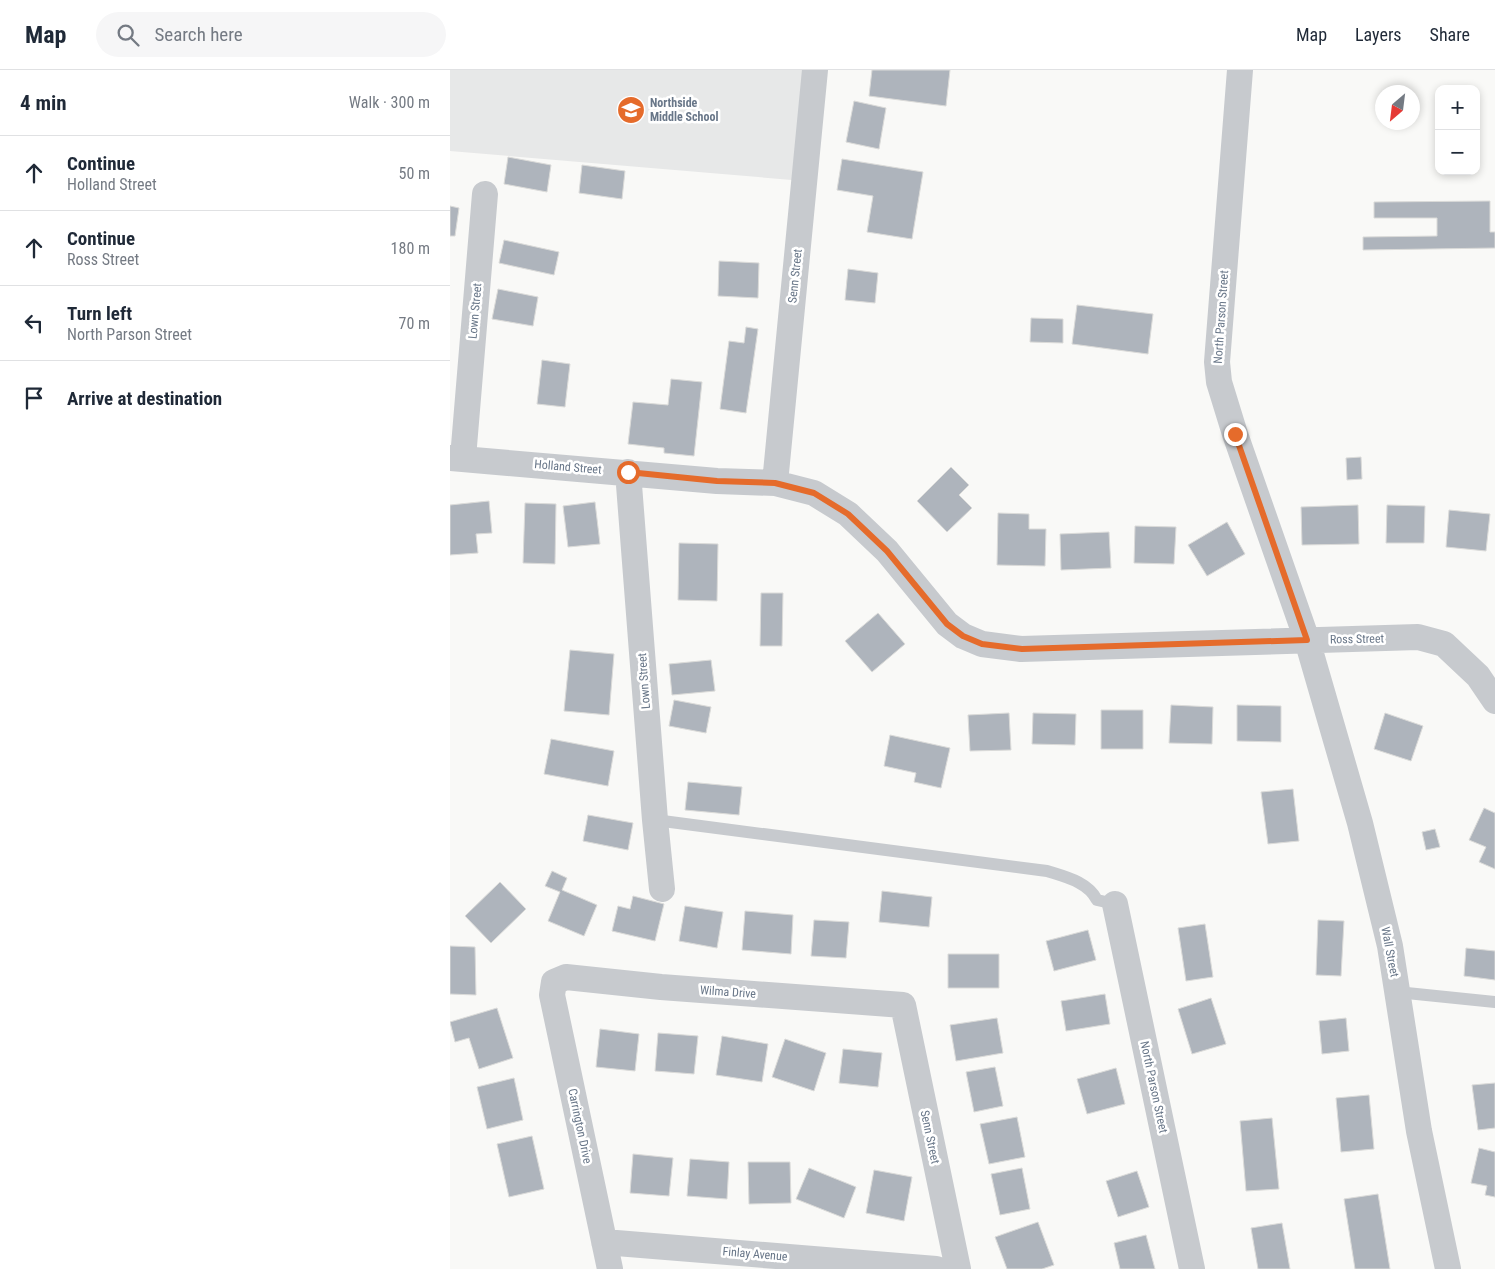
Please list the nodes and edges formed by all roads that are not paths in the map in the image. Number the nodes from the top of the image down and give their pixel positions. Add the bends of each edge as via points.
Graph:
1 (815, 70) edge
2 (1240, 70) edge
3 (485, 194) dead end
4 (457, 458) edge
5 (628, 472) junction
6 (775, 483) junction
7 (1307, 640) junction
8 (1495, 701) edge
9 (655, 820) junction
10 (662, 889) dead end
11 (1115, 904) joint
12 (554, 982) joint
13 (1397, 992) junction
14 (1495, 1002) edge
15 (903, 1005) joint
16 (604, 1242) junction
17 (610, 1269) edge
18 (936, 1269) edge
19 (958, 1269) edge
20 (1192, 1269) edge
21 (1448, 1269) edge

1 - 6 street, Senn Street
2 - 7 street, North Parson Street via 1217,362 1219,382
3 - 4 street, Lown Street
4 - 5 street, Holland Street
5 - 6 street, Holland Street
5 - 9 street, Lown Street
6 - 7 street, Ross Street via 814,493 848,514 887,551 947,624 982,644 1022,649
7 - 8 street, Ross Street via 1418,637 1444,644 1478,676
7 - 13 street, Wall Street via 1360,823 1390,946
9 - 10 street, Lown Street
9 - 11 lane via 1048,871 1092,890 1097,900
11 - 20 street, North Parson Street
12 - 15 street, Wilma Drive via 566,977
12 - 16 street, Carrington Drive via 552,995
13 - 14 lane
13 - 21 street, Wall Street via 1419,1130
15 - 19 street, Senn Street
16 - 17 street, Carrington Drive
16 - 18 street, Finlay Avenue

